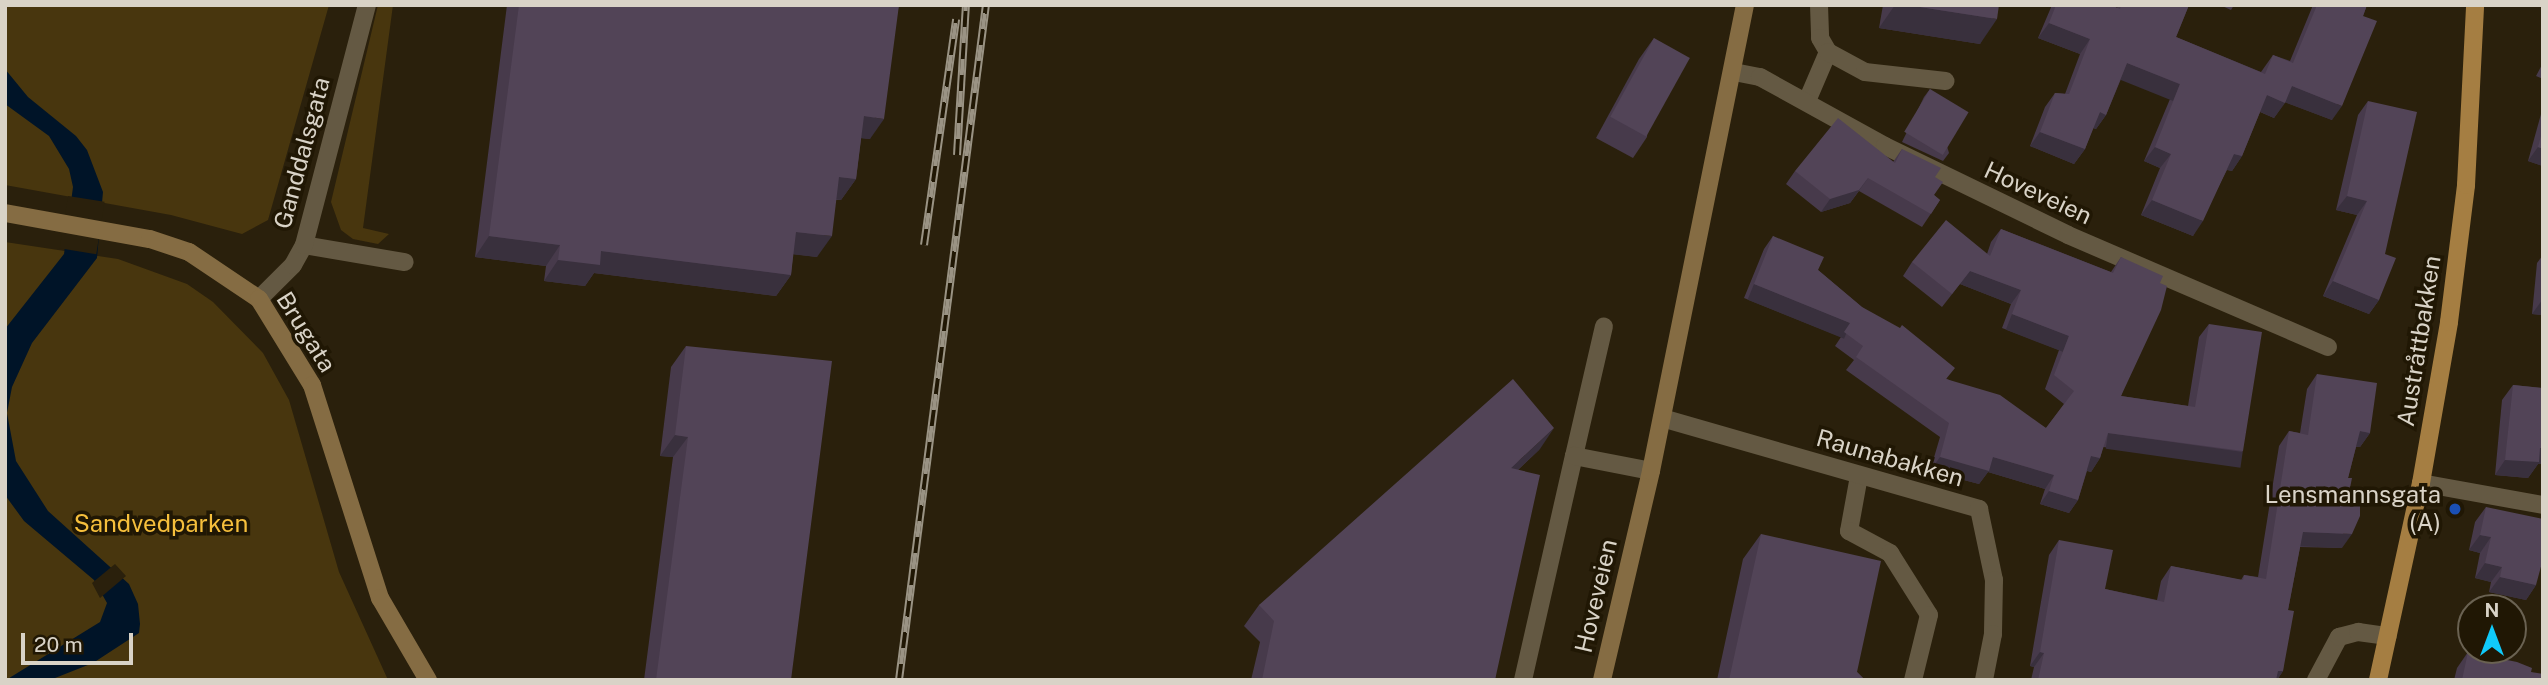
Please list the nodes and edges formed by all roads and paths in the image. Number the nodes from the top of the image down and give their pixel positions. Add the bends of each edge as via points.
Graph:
1 (367, 5) edge
2 (1745, 5) edge
3 (1819, 5) edge
4 (2475, 5) edge
5 (1828, 52) junction
6 (1734, 72) junction
7 (1945, 80) dead end
8 (1807, 101) junction
9 (5, 212) edge
10 (304, 245) junction
11 (405, 262) dead end
12 (259, 299) junction
13 (1604, 326) dead end
14 (2328, 347) dead end
15 (1662, 418) junction
16 (1574, 456) junction
17 (1651, 471) junction
18 (1859, 476) junction
19 (2421, 483) junction
20 (2543, 505) edge
21 (2388, 636) junction
22 (428, 680) edge
23 (1522, 680) edge
24 (1602, 680) edge
25 (1913, 680) edge
26 (1984, 680) edge
27 (2316, 680) edge
28 (2378, 680) edge

1 - 10 street, Ganddalsgata
2 - 6 street, Hoveveien
3 - 5 street via 1820,38
4 - 19 main road, Austråttbakken via 2466,185 2449,322
5 - 7 street via 1864,72
5 - 8 street
6 - 8 street, Hoveveien via 1759,77
6 - 15 street, Hoveveien
8 - 14 street, Hoveveien via 1885,146 2068,235
9 - 12 street, Brugata via 123,232 189,252
10 - 11 street
10 - 12 street, Ganddalsgata via 293,265
12 - 22 street, Brugata via 312,385 380,598
13 - 16 street
15 - 17 street, Hoveveien
15 - 18 street, Raunabakken
16 - 17 street
16 - 23 street
17 - 24 street, Hoveveien
18 - 25 street via 1849,531 1890,553 1929,615
18 - 26 street, Raunabakken via 1979,509 1994,580 1993,634
19 - 20 street
19 - 21 main road, Austråttbakken
21 - 27 street via 2358,632 2339,637
21 - 28 main road, Austråttbakken

